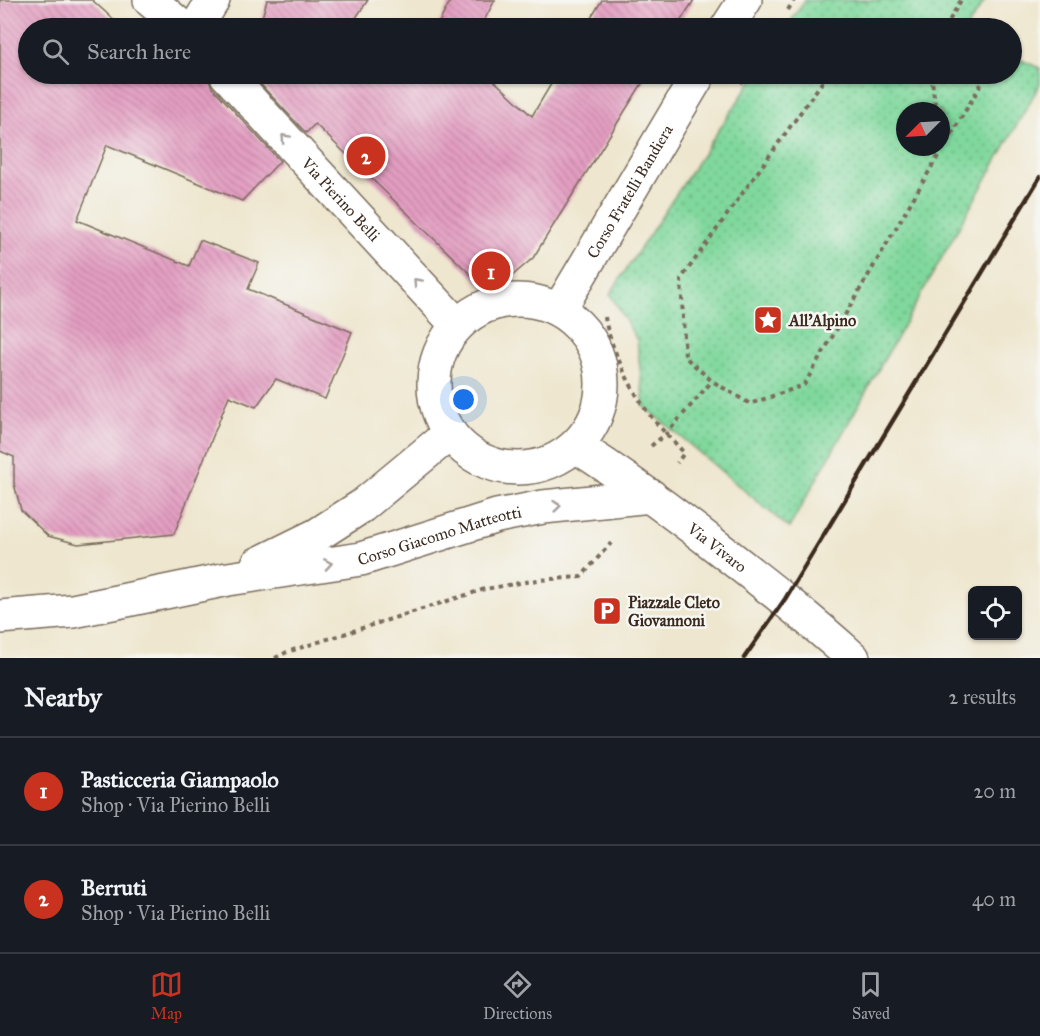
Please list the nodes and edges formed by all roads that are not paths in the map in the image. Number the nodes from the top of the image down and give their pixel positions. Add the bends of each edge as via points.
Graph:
1 (150, 0) edge
2 (213, 0) edge
3 (745, 0) edge
4 (171, 18) edge
5 (202, 18) edge
6 (733, 18) edge
7 (235, 84) edge
8 (693, 84) edge
9 (559, 310) junction
10 (457, 325) junction
11 (449, 434) junction
12 (576, 446) junction
13 (651, 496) junction
14 (228, 579) junction
15 (0, 617) edge
16 (853, 658) edge

1 - 4 main road
2 - 5 main road
3 - 6 main road
10 -> 7 main road, Via Pierino Belli
8 - 9 main road, Corso Fratelli Bandiera
9 - 10 main road via 542,302 502,301 468,314
9 - 12 main road via 580,327 594,349 601,374 598,410 590,429
10 - 11 main road via 444,342 433,382 438,410
11 - 12 main road via 469,453 515,469 550,462
11 - 14 main road, Corso Giacomo Matteotti via 362,506 317,535
12 - 13 main road, Via Vivaro
14 -> 13 main road, Corso Giacomo Matteotti via 361,559 497,516 543,507
13 - 16 main road, Via Vivaro
14 - 15 main road, Corso Giacomo Matteotti via 73,611

